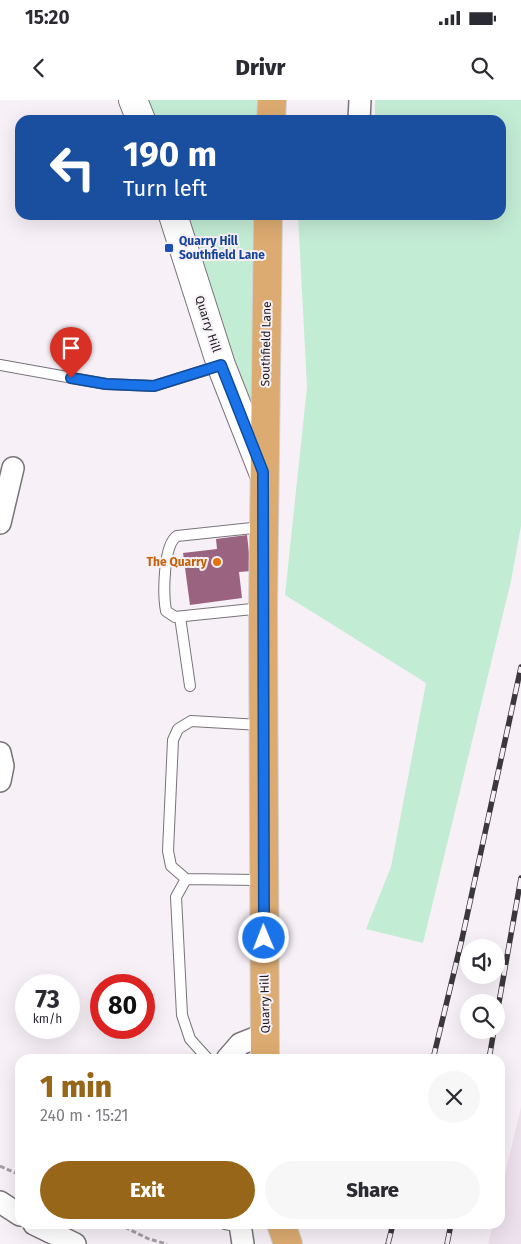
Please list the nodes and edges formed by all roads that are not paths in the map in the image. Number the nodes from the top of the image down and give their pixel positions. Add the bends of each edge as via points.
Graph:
1 (133, 100) edge
2 (272, 100) edge
3 (360, 100) edge
4 (139, 115) edge
5 (271, 115) edge
6 (359, 115) edge
7 (175, 220) edge
8 (268, 220) edge
9 (0, 365) edge
10 (221, 365) junction
11 (13, 468) dead end
12 (263, 472) junction
13 (0, 523) edge
14 (263, 527) junction
15 (263, 608) junction
16 (180, 616) junction
17 (190, 686) dead end
18 (262, 725) junction
19 (0, 753) edge
20 (0, 781) edge
21 (186, 879) junction
22 (264, 880) junction
23 (265, 1046) edge
24 (204, 1054) edge
25 (231, 1054) edge
26 (0, 1202) edge
27 (15, 1211) edge
28 (44, 1229) edge
29 (283, 1229) edge
30 (75, 1244) edge
31 (288, 1244) edge

1 - 4 main road
2 - 5 highway
3 - 6 street
7 - 10 main road, Quarry Hill
8 - 12 highway, Southfield Lane
9 - 10 lane via 106,384 154,386
10 - 12 main road, Quarry Hill
11 - 13 street
12 - 14 highway, Quarry Hill
14 - 15 highway, Quarry Hill
14 - 16 lane via 176,536 172,540 168,548 164,601 170,615
15 - 16 lane
15 - 18 highway, Quarry Hill
16 - 17 lane
18 - 21 lane via 191,721 178,729 173,740 168,851 171,866
18 - 22 highway, Quarry Hill
19 - 20 street via 3,766
21 - 22 lane
21 - 24 lane via 176,897 182,1015 190,1039
22 - 23 highway, Quarry Hill
23 - 25 street via 240,1044
26 - 27 street
28 - 30 street
29 - 31 highway

